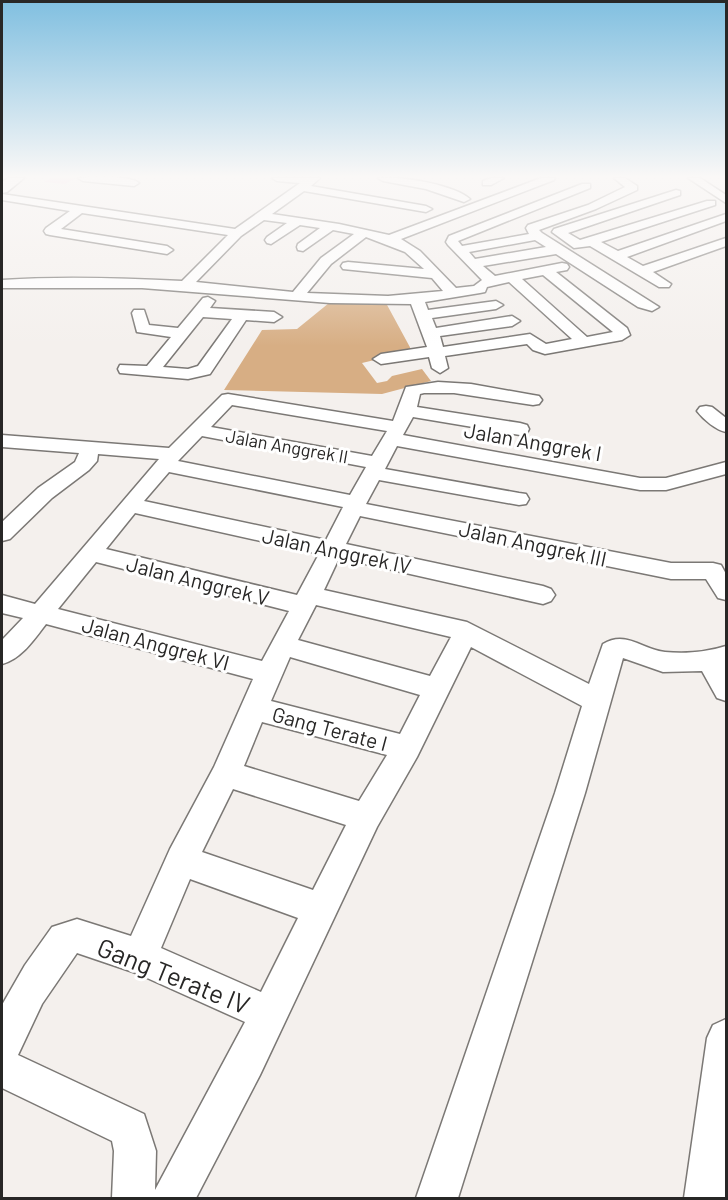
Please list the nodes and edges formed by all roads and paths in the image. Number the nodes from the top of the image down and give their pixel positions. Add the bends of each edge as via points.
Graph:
1 (59, 234) edge
2 (179, 234) edge
3 (236, 234) edge
4 (280, 234) edge
5 (320, 234) edge
6 (362, 234) edge
7 (366, 234) edge
8 (407, 234) edge
9 (469, 234) edge
10 (561, 234) edge
11 (612, 234) edge
12 (681, 234) edge
13 (537, 236) joint
14 (272, 240) dead end
15 (726, 240) edge
16 (390, 241) junction
17 (591, 241) junction
18 (303, 247) dead end
19 (560, 249) junction
20 (458, 250) junction
21 (617, 256) junction
22 (582, 263) junction
23 (472, 264) junction
24 (348, 266) dead end
25 (162, 268) junction
26 (368, 268) junction
27 (546, 270) junction
28 (644, 270) junction
29 (435, 274) junction
30 (513, 278) junction
31 (101, 283) junction
32 (2, 284) edge
33 (664, 284) dead end
34 (486, 285) junction
35 (185, 286) junction
36 (217, 289) junction
37 (452, 292) junction
38 (297, 296) junction
39 (416, 299) junction
40 (89, 301) dead end
41 (496, 305) junction
42 (200, 312) junction
43 (599, 312) junction
44 (138, 313) dead end
45 (242, 315) junction
46 (423, 315) junction
47 (274, 317) dead end
48 (512, 321) junction
49 (181, 333) junction
50 (431, 333) junction
51 (530, 339) junction
52 (584, 342) junction
53 (435, 352) junction
54 (381, 359) dead end
55 (126, 369) dead end
56 (152, 370) junction
57 (443, 380) junction
58 (533, 400) dead end
59 (706, 411) dead end
60 (399, 426) junction
61 (726, 427) edge
62 (520, 429) dead end
63 (197, 430) junction
64 (2, 441) edge
65 (88, 448) junction
66 (170, 460) junction
67 (376, 468) junction
68 (726, 468) edge
69 (519, 499) dead end
70 (130, 505) junction
71 (355, 505) junction
72 (2, 534) edge
73 (333, 549) junction
74 (92, 553) junction
75 (726, 592) edge
76 (543, 595) dead end
77 (307, 601) junction
78 (2, 604) edge
79 (42, 613) junction
80 (465, 633) junction
81 (284, 646) junction
82 (2, 654) edge
83 (718, 659) edge
84 (269, 673) junction
85 (436, 689) junction
86 (726, 690) edge
87 (596, 700) junction
88 (253, 708) junction
89 (407, 748) junction
90 (226, 774) junction
91 (366, 817) junction
92 (182, 860) junction
93 (320, 909) junction
94 (140, 957) junction
95 (269, 1014) junction
96 (726, 1038) edge
97 (2, 1048) edge
98 (2, 1068) edge
99 (133, 1198) edge
100 (173, 1198) edge
101 (437, 1198) edge
102 (705, 1198) edge

1 - 25 street
2 - 25 street
3 - 35 street
4 - 14 street
5 - 18 street
6 - 38 street via 326,261
7 - 16 street
8 - 16 street
9 - 20 street via 453,239
10 - 17 street via 579,245
11 - 17 street
12 - 21 street
13 - 19 street
13 - 20 street
15 - 28 street
16 - 26 street
16 - 29 street via 410,249
17 - 21 street
19 - 22 street
19 - 23 street
20 - 23 street
21 - 28 street
22 - 27 street
22 - 43 street via 648,305
23 - 34 street
24 - 26 street
25 - 31 street
25 - 35 street
26 - 29 street
27 - 30 street
27 - 43 street
28 - 33 street
29 - 37 street
30 - 34 street
30 - 52 street
31 - 32 street
31 - 40 street
34 - 37 street
34 - 41 street
35 - 36 street
36 - 38 street
36 - 42 street
37 - 39 street
38 - 39 street
39 - 46 street
41 - 46 street
41 - 48 street
42 - 45 street
42 - 49 street
43 - 52 street via 624,333
44 - 49 street via 142,329
45 - 47 street
45 - 56 street via 204,370 188,374
46 - 50 street
48 - 50 street
48 - 51 street
49 - 56 street
50 - 53 street
51 - 52 street via 545,349
51 - 53 street
53 - 54 street
53 - 57 street
55 - 56 street
57 - 58 street
57 - 60 street via 414,390
59 - 61 street
60 - 62 street
60 - 63 street, Jalan Anggrek I via 228,399
60 - 67 street
60 - 68 street, Jalan Anggrek I via 640,484 666,484
63 - 66 street
63 - 67 street, Jalan Anggrek II
64 - 65 street, Jalan Anggrek III
65 - 66 street, Jalan Anggrek III
65 - 72 street via 87,461 82,466 45,493
66 - 70 street
66 - 71 street, Jalan Anggrek III
67 - 69 street, Jalan Anggrek II
67 - 71 street
70 - 73 street, Jalan Anggrek IV
70 - 74 street
71 - 73 street
71 - 75 street, Jalan Anggrek III via 643,566 713,571
73 - 76 street, Jalan Anggrek IV
73 - 77 street
74 - 77 street, Jalan Anggrek V
74 - 79 street
77 - 80 street, Jalan Anggrek V
77 - 81 street
78 - 79 street, Jalan Anggrek VI
79 - 82 street
79 - 84 street, Jalan Anggrek VI
80 - 85 street
80 - 87 street, Jalan Anggrek V
81 - 84 street
81 - 85 street
83 - 86 street
83 - 87 street via 663,662 617,648 612,651
84 - 88 street
85 - 89 street
87 - 101 street via 570,793
88 - 89 street, Gang Terate I
88 - 90 street
89 - 91 street
90 - 91 street
90 - 92 street
91 - 93 street
92 - 93 street
92 - 94 street
93 - 95 street
94 - 95 street, Gang Terate IV
94 - 97 street, Gang Terate IV via 77,936 64,939 9,1028
95 - 100 street
96 - 102 street
98 - 99 street via 130,1128 135,1151

